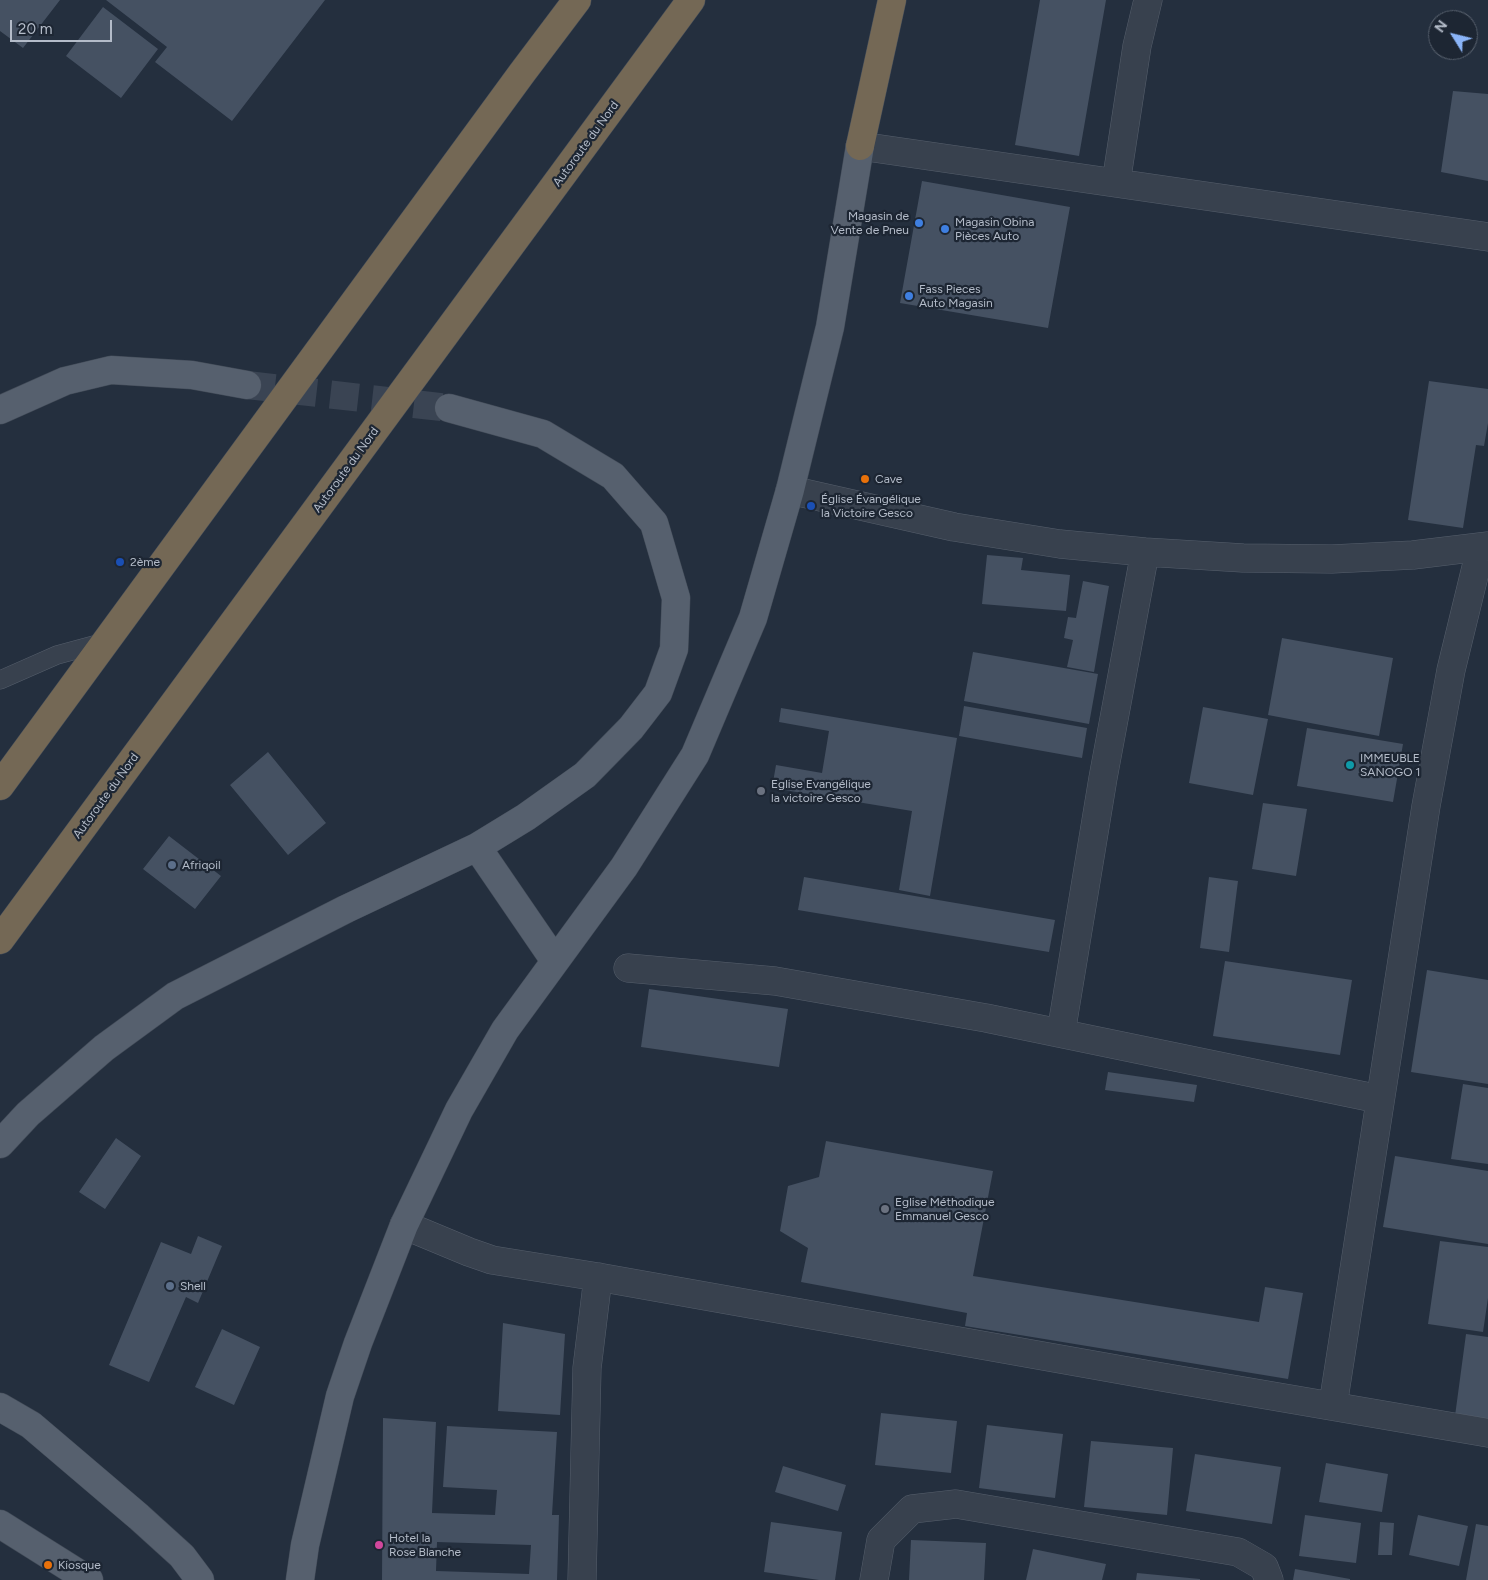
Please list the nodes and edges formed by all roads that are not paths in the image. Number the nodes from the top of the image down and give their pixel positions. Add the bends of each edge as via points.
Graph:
1 (577, 0) edge
2 (691, 0) edge
3 (892, 0) edge
4 (1148, 0) edge
5 (860, 146) junction
6 (1116, 183) junction
7 (1488, 237) edge
8 (247, 385) tunnel mouth
9 (449, 408) tunnel mouth
10 (0, 410) edge
11 (790, 490) junction
12 (1484, 547) edge
13 (1145, 552) junction
14 (105, 642) junction
15 (0, 680) edge
16 (0, 786) edge
17 (477, 847) junction
18 (0, 940) edge
19 (555, 962) junction
20 (628, 968) dead end
21 (1061, 1033) junction
22 (1379, 1100) junction
23 (0, 1144) edge
24 (404, 1225) junction
25 (598, 1277) junction
26 (1333, 1405) junction
27 (0, 1407) edge
28 (1488, 1432) edge
29 (0, 1524) edge
30 (89, 1580) edge
31 (200, 1580) edge
32 (300, 1580) edge
33 (582, 1580) edge
34 (874, 1580) edge
35 (1269, 1580) edge

1 - 14 highway
2 - 18 highway, Autoroute du Nord
3 - 5 highway
4 - 6 street via 1137,46
5 - 6 street
5 - 11 main road via 830,326
6 - 7 street
8 - 10 main road via 192,375 111,370 65,381
9 - 17 main road via 543,434 613,476 654,524 676,598 674,649 658,693 632,728 584,775
11 - 13 street via 954,527 1060,544
11 - 19 main road via 753,618 695,755 624,867
12 - 13 street via 1332,559
12 - 22 street via 1451,670
13 - 21 street
14 - 15 lane via 57,655
14 - 16 highway
17 - 19 main road
17 - 23 main road via 175,996 104,1048 28,1114
19 - 24 main road via 505,1030 464,1102
20 - 21 street via 775,981
21 - 22 street
22 - 26 street
24 - 25 street via 492,1260
24 - 32 main road via 340,1396 305,1545
25 - 26 street
25 - 33 street via 587,1368
26 - 28 street
27 - 31 main road via 31,1425 139,1517 182,1556
29 - 30 main road
34 - 35 street via 881,1540 912,1509 956,1504 1238,1552 1264,1567

